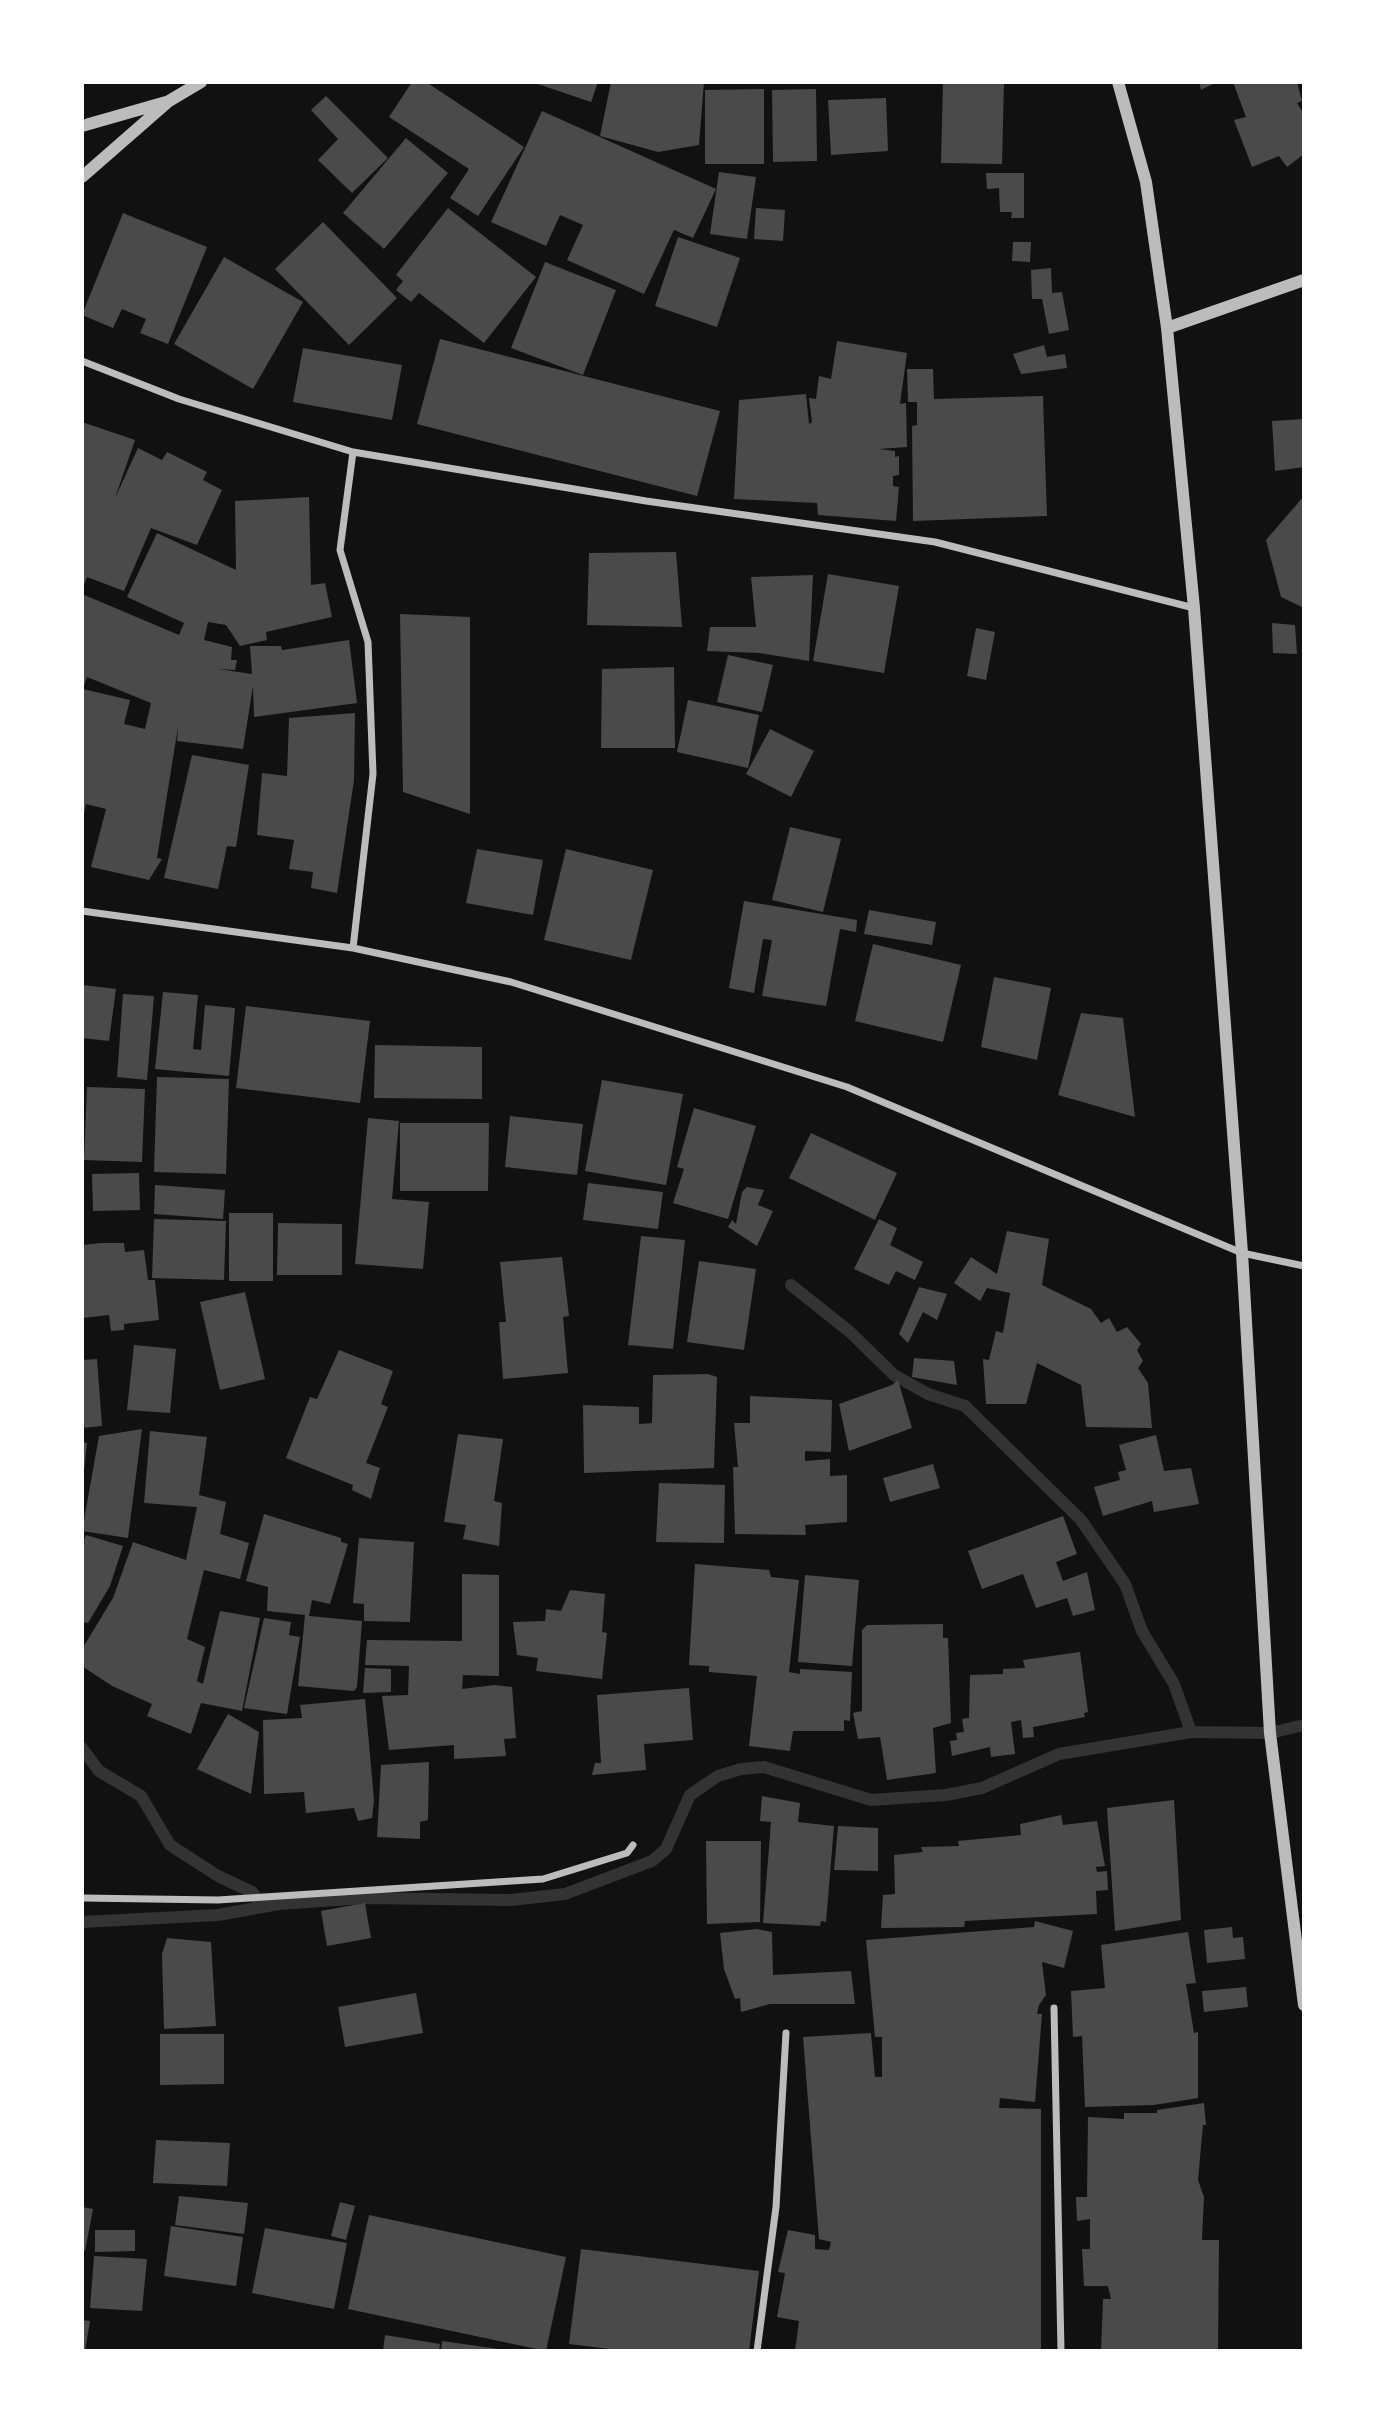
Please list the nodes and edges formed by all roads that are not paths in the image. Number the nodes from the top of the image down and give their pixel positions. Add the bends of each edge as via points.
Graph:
1 (201, 82) edge
2 (1118, 82) edge
3 (169, 101) junction
4 (82, 126) edge
5 (82, 177) edge
6 (1304, 280) edge
7 (1167, 328) junction
8 (83, 361) edge
9 (353, 452) junction
10 (1194, 608) junction
11 (82, 911) edge
12 (353, 948) junction
13 (1241, 1253) junction
14 (1304, 1266) edge
15 (633, 1845) dead end
16 (82, 1898) edge
17 (1304, 2005) edge
18 (1054, 2008) dead end
19 (786, 2034) dead end
20 (757, 2351) edge
21 (1061, 2351) edge

1 - 3 street
2 - 7 street via 1146,182
3 - 4 street
3 - 5 street
6 - 7 street
7 - 10 street
8 - 9 street via 179,399
9 - 10 street via 646,501 935,542
9 - 12 street via 340,550 368,642 373,774
10 - 13 street
11 - 12 street
12 - 13 street via 511,982 847,1087
13 - 14 street
13 - 17 street via 1270,1733
15 - 16 street via 627,1853 542,1879 218,1900
18 - 21 street
19 - 20 street via 776,2207

